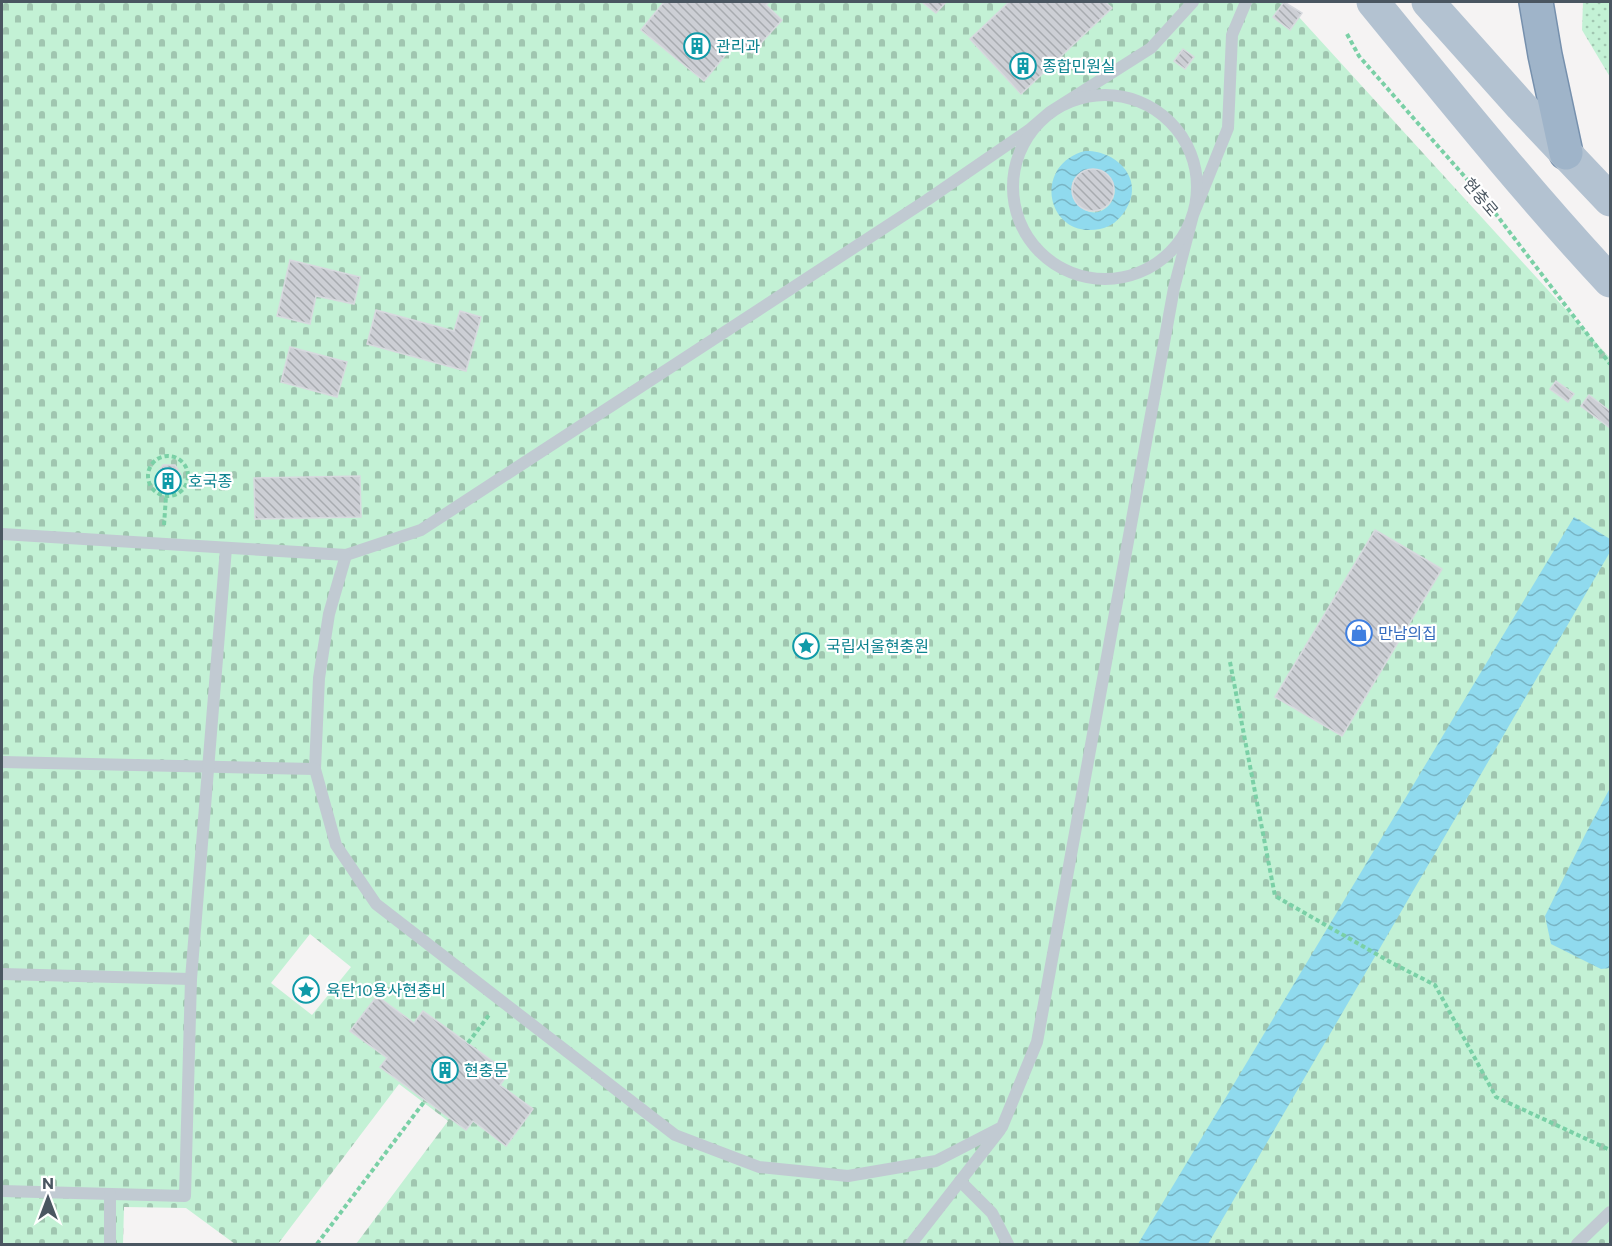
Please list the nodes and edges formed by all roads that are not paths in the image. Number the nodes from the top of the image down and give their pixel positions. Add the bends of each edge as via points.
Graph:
1 (1193, 2) edge
2 (1246, 2) edge
3 (1373, 2) edge
4 (1428, 2) edge
5 (1536, 2) edge
6 (1050, 112) junction
7 (1566, 153) junction
8 (1611, 200) edge
9 (1193, 215) junction
10 (1611, 281) edge
11 (2, 534) edge
12 (226, 548) junction
13 (346, 555) junction
14 (2, 762) edge
15 (207, 766) junction
16 (315, 769) junction
17 (2, 974) edge
18 (191, 978) junction
19 (1002, 1127) junction
20 (960, 1181) junction
21 (2, 1191) edge
22 (110, 1194) junction
23 (1611, 1212) edge
24 (110, 1245) edge
25 (911, 1245) edge
26 (1008, 1245) edge
27 (1577, 1245) edge

1 - 6 lane via 1151,48
2 - 9 lane via 1232,35 1228,128
3 - 10 main road via 1520,180
4 - 7 main road
5 - 7 highway
6 - 9 lane via 1076,99 1105,94 1133,99 1159,112 1179,133 1193,158 1197,186
6 - 9 lane via 1028,135 1015,163 1012,195 1020,225 1038,251 1064,270 1105,278 1126,276 1155,264 1178,243
6 - 13 lane via 927,200 421,530
7 - 8 main road
9 - 19 lane via 1174,288 1037,1042
11 - 12 lane
12 - 13 lane
12 - 15 lane
13 - 16 lane via 328,614 319,678
14 - 15 lane
15 - 16 lane
15 - 18 lane
16 - 19 lane via 336,845 375,904 675,1136 759,1167 848,1176 936,1161
17 - 18 lane
18 - 22 lane via 185,1196
19 - 20 lane
20 - 25 lane
20 - 26 lane via 992,1212
21 - 22 lane
22 - 24 lane
23 - 27 lane

